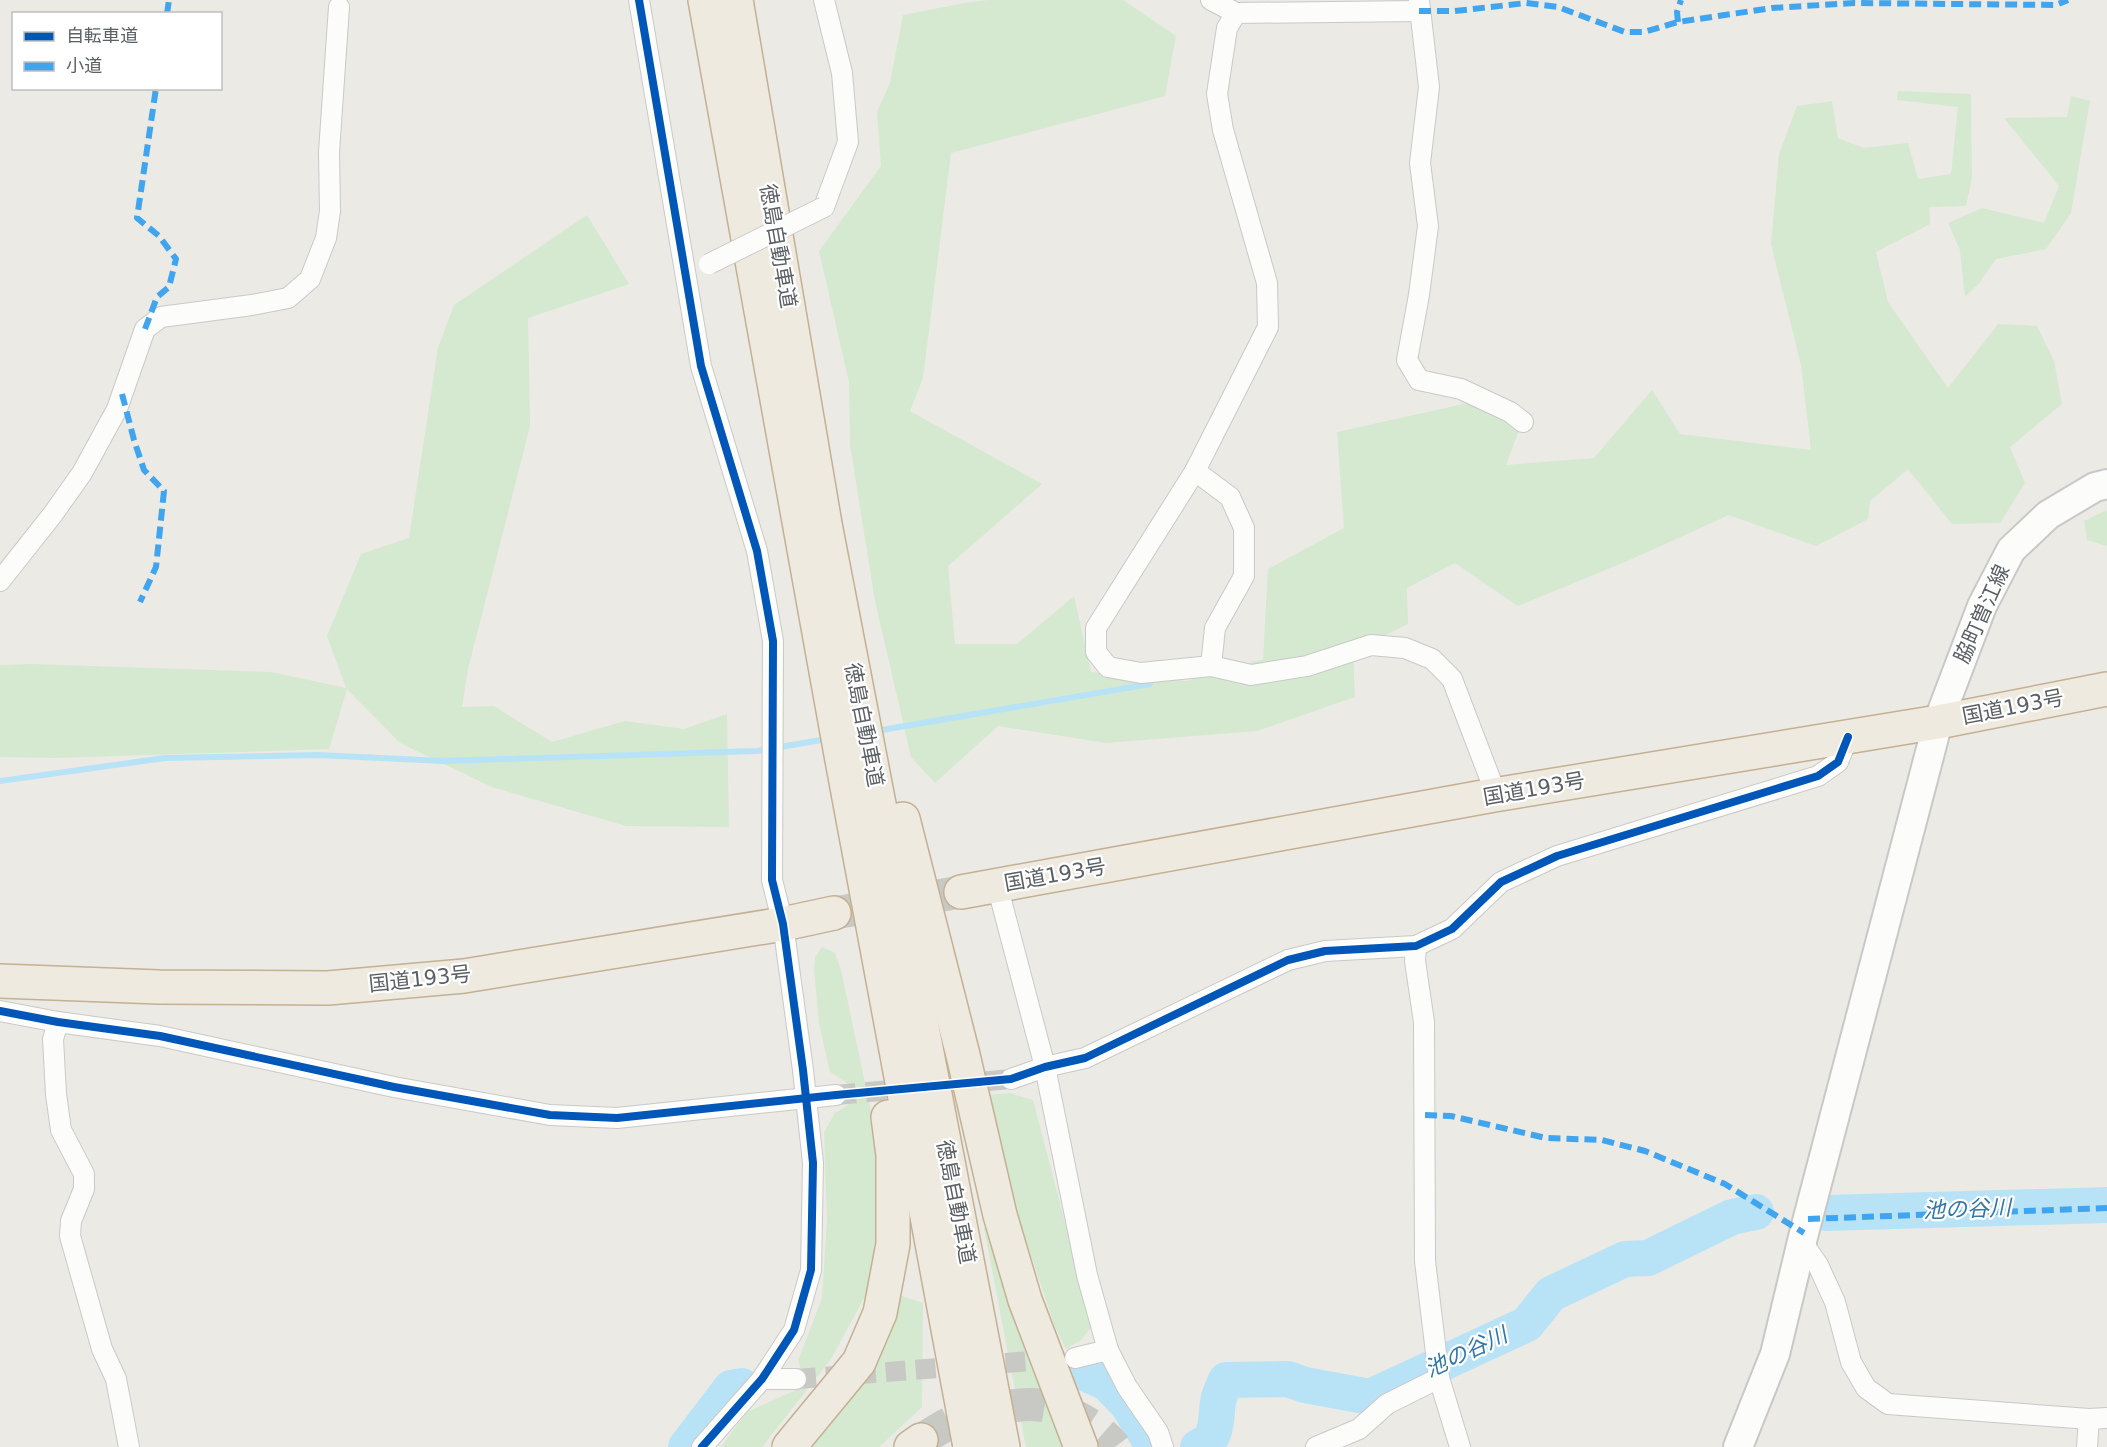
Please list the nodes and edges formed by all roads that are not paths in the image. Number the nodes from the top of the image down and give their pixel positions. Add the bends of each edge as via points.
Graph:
1 (639, 0) edge
2 (705, 0) edge
3 (736, 0) edge
4 (824, 0) edge
5 (1211, 0) edge
6 (340, 2) edge
7 (1419, 6) edge
8 (1236, 13) junction
9 (685, 272) junction
10 (1524, 422) dead end
11 (1195, 471) junction
12 (2107, 484) edge
13 (825, 524) junction
14 (0, 580) edge
15 (1211, 666) junction
16 (2107, 689) edge
17 (1938, 722) junction
18 (1848, 737) junction
19 (842, 760) junction
20 (1494, 795) junction
21 (998, 885) junction
22 (961, 892) tunnel mouth
23 (834, 913) tunnel mouth
24 (783, 924) junction
25 (1416, 946) junction
26 (0, 981) edge
27 (0, 1011) edge
28 (58, 1022) junction
29 (1045, 1067) junction
30 (1011, 1079) tunnel mouth
31 (836, 1095) tunnel mouth
32 (806, 1098) junction
33 (1802, 1242) junction
34 (1108, 1350) junction
35 (1075, 1358) tunnel mouth
36 (1438, 1370) junction
37 (762, 1379) junction
38 (796, 1380) tunnel mouth
39 (2098, 1419) edge
40 (129, 1447) edge
41 (702, 1447) edge
42 (789, 1447) edge
43 (970, 1447) edge
44 (1003, 1447) edge
45 (1081, 1447) edge
46 (1163, 1447) edge
47 (1316, 1447) edge
48 (1460, 1447) edge
49 (1738, 1447) edge
50 (2087, 1447) edge

1 - 9 street
2 - 19 highway, 徳島自動車道
3 - 13 highway, 徳島自動車道
4 - 9 street, bridge via 842,74 849,142 824,207
5 - 8 street
6 - 14 street via 329,152 330,211 326,238 310,279 288,298 161,317 145,329 117,410 82,473
7 - 8 street
7 - 10 street via 1429,87 1420,163 1428,226 1407,360 1419,380 1461,389
8 - 11 street via 1227,28 1217,94 1223,130 1267,284 1268,327
9 - 24 street via 701,366 758,551 773,641 772,880
11 - 15 street via 1230,497 1244,528 1244,576 1215,628
11 - 15 street via 1096,628 1096,652 1108,667 1141,673
12 - 17 street, 脇町曽江線 via 2048,514 2011,550 1982,606
13 - 44 highway, 徳島自動車道
13 - 45 highway via 963,1055 1000,1215 1025,1300
15 - 20 street via 1251,675 1307,666 1371,645 1405,648 1432,659 1452,679
16 - 17 highway, 国道193号
17 - 18 highway, 国道193号
17 - 33 street, 脇町曽江線
18 - 20 highway, 国道193号
18 - 25 street via 1838,762 1818,776 1557,856 1501,882 1452,929
19 - 42 highway via 893,1155 893,1244 880,1313 859,1362
19 - 43 highway, 徳島自動車道
20 - 21 highway, 国道193号
21 - 22 highway, 国道193号
21 - 29 street
23 - 24 highway, 国道193号
24 - 26 highway, 国道193号 via 464,976 328,988
24 - 32 street
25 - 29 street via 1325,951 1288,960 1101,1052
25 - 36 street via 1424,1022 1425,1262
27 - 28 street
28 - 32 street via 160,1036 394,1087 550,1115 617,1118
28 - 40 street via 52,1039 61,1130 84,1174 84,1189 71,1221 70,1236 102,1349 116,1379
29 - 30 street
29 - 34 street via 1087,1275
31 - 32 street
32 - 37 street via 813,1163 811,1270 794,1330
33 - 39 street via 1835,1302 1851,1362 1866,1388 1888,1404
33 - 49 street, 脇町曽江線 via 1775,1354
34 - 35 street
34 - 46 street via 1127,1387 1158,1432
36 - 47 street via 1387,1404 1359,1429
36 - 48 street
37 - 38 street
37 - 41 street
39 - 50 street

